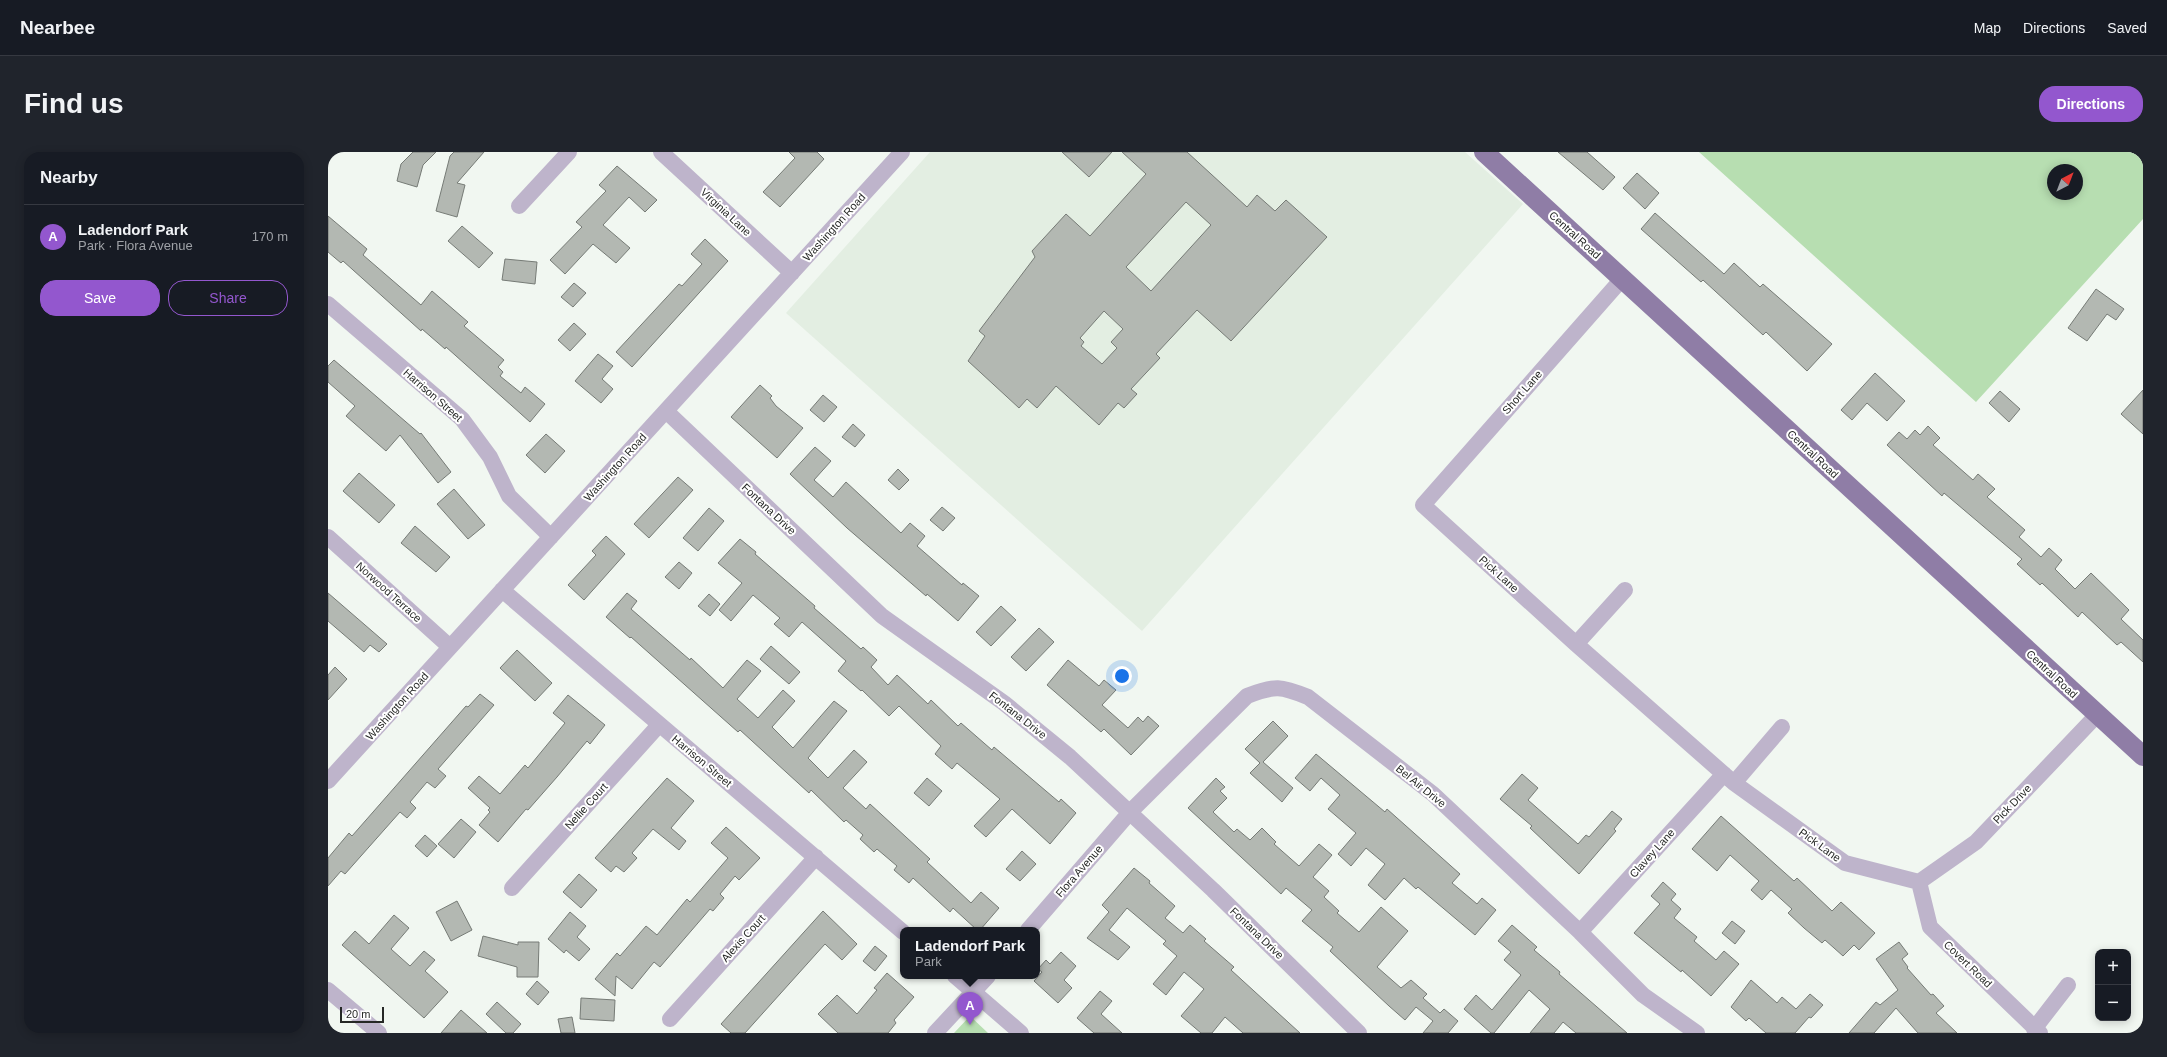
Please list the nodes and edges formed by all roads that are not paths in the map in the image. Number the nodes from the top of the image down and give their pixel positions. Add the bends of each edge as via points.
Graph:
1 (569, 152) edge
2 (661, 152) edge
3 (902, 152) edge
4 (1484, 152) edge
5 (519, 206) dead end
6 (792, 273) junction
7 (1622, 279) junction
8 (328, 304) edge
9 (666, 411) junction
10 (1422, 505) joint
11 (328, 537) edge
12 (551, 537) junction
13 (502, 590) junction
14 (1625, 590) dead end
15 (1576, 644) junction
16 (450, 647) junction
17 (2097, 715) junction
18 (659, 725) junction
19 (1782, 727) dead end
20 (2143, 756) edge
21 (1729, 778) junction
22 (328, 781) edge
23 (1131, 811) junction
24 (816, 857) junction
25 (1918, 882) junction
26 (512, 888) dead end
27 (1031, 927) edge
28 (900, 929) edge
29 (1580, 932) junction
30 (959, 979) edge
31 (985, 979) edge
32 (2068, 985) dead end
33 (328, 990) edge
34 (974, 992) junction
35 (670, 1019) dead end
36 (2037, 1031) edge
37 (379, 1033) edge
38 (935, 1033) edge
39 (1020, 1033) edge
40 (1359, 1033) edge
41 (1697, 1033) edge

1 - 5 street
2 - 6 street, Virginia Lane
3 - 6 street, Washington Road
4 - 7 main road, Central Road
6 - 9 street, Washington Road
7 - 10 street, Short Lane
7 - 17 main road, Central Road
8 - 12 street, Harrison Street via 462,419 490,457 509,496
9 - 12 street, Washington Road
9 - 23 street, Fontana Drive via 882,616 1004,703
10 - 15 street, Pick Lane
11 - 16 street, Norwood Terrace
12 - 13 street, Washington Road
13 - 16 street, Washington Road
13 - 18 street, Harrison Street
14 - 15 street
15 - 21 street, Pick Lane
16 - 22 street, Washington Road
17 - 20 main road, Central Road
17 - 25 street, Pick Drive via 1976,842
18 - 24 street, Harrison Street
18 - 26 street, Nellie Court
19 - 21 street
21 - 25 street, Pick Lane via 1845,863
21 - 29 street, Clavey Lane
23 - 27 street, Flora Avenue
23 - 29 street, Bel Air Drive via 1247,696 1268,688 1290,690 1308,697 1433,794
23 - 40 street, Fontana Drive
24 - 28 street, Harrison Street
24 - 35 street, Alexis Court
25 - 36 street, Covert Road via 1930,928
29 - 41 street, Bel Air Drive via 1643,995
30 - 34 street
31 - 34 street
32 - 36 street
33 - 37 street
34 - 38 street
34 - 39 street

